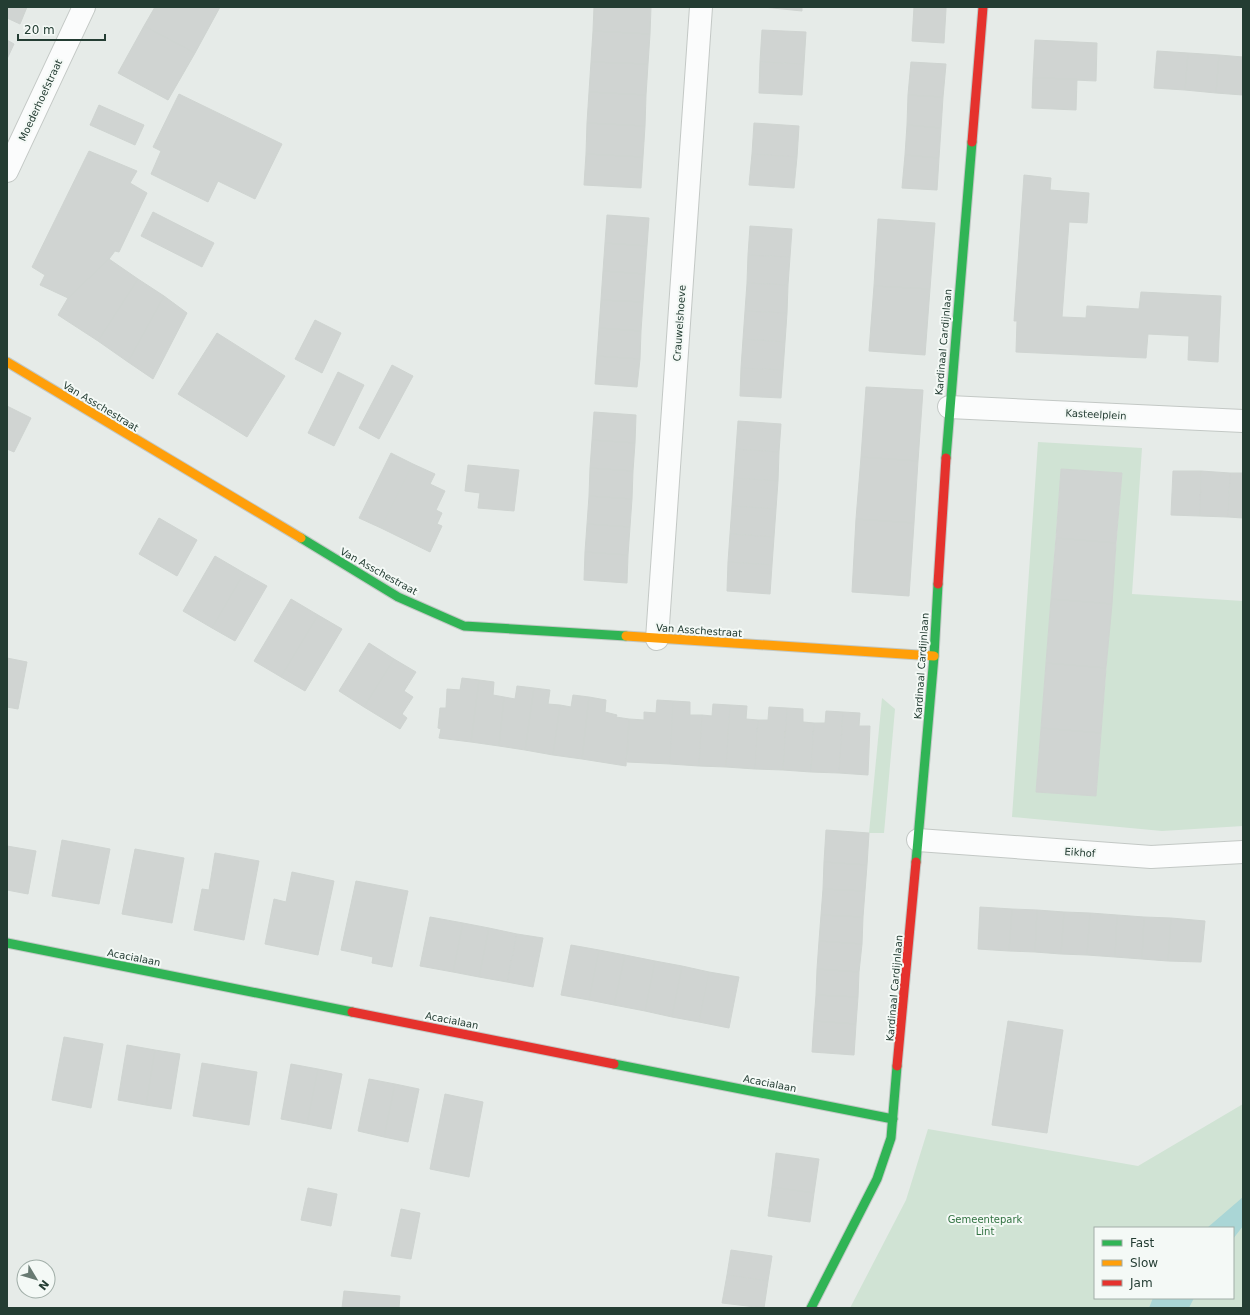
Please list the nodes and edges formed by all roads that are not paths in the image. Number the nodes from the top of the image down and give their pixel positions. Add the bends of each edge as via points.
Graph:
1 (84, 7) edge
2 (701, 7) edge
3 (983, 7) edge
4 (7, 171) edge
5 (7, 362) edge
6 (948, 407) junction
7 (1243, 421) edge
8 (657, 639) junction
9 (934, 656) junction
10 (918, 840) junction
11 (1243, 852) edge
12 (7, 943) edge
13 (893, 1119) junction
14 (811, 1308) edge

1 - 4 street, Moederhoefstraat
2 - 8 street, Crauwelshoeve
3 - 6 street, Kardinaal Cardijnlaan
5 - 8 street, Van Asschestraat via 398,597 464,626
6 - 7 street, Kasteelplein
6 - 9 street, Kardinaal Cardijnlaan
8 - 9 street, Van Asschestraat
9 - 10 street, Kardinaal Cardijnlaan
10 - 11 street, Eikhof via 1151,857
10 - 13 street, Kardinaal Cardijnlaan
12 - 13 street, Acacialaan
13 - 14 street, Kardinaal Cardijnlaan via 891,1138 877,1179

